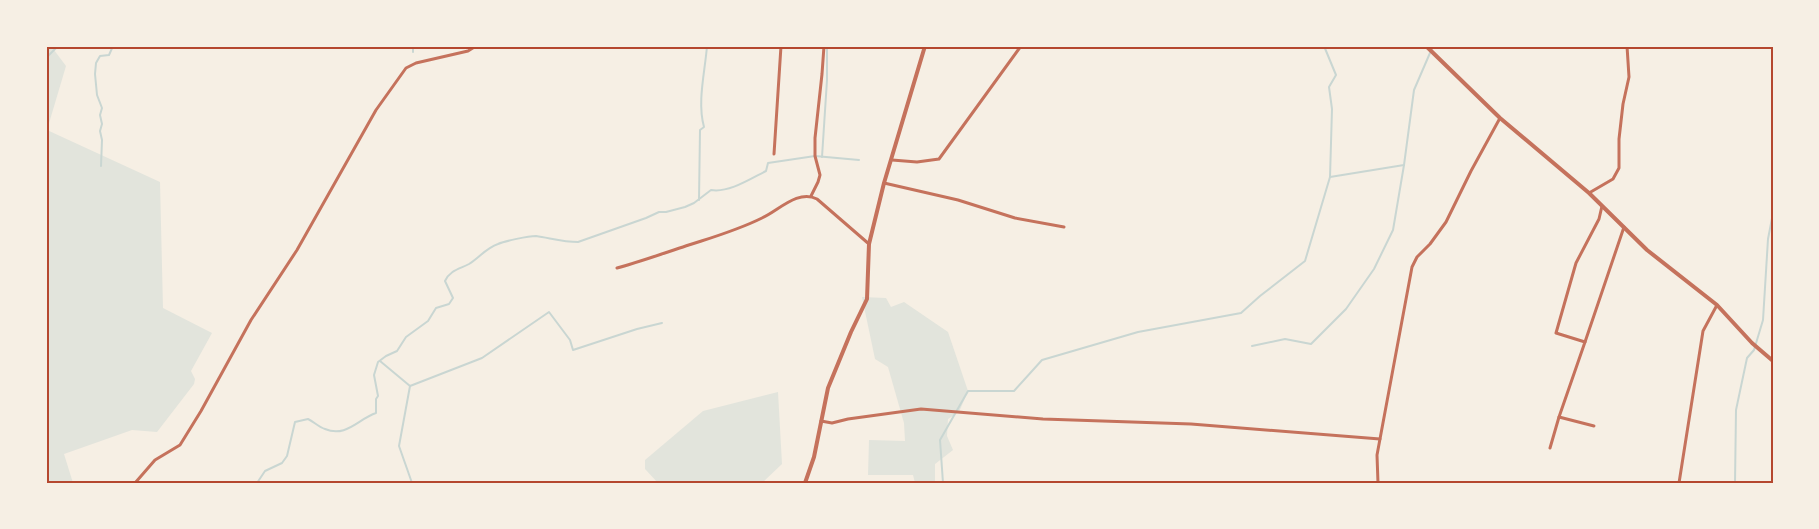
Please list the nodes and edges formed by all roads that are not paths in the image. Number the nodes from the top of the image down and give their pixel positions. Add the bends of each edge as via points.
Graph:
1 (476, 46) edge
2 (781, 46) edge
3 (824, 46) edge
4 (925, 46) edge
5 (1021, 46) edge
6 (1426, 46) edge
7 (1627, 46) edge
8 (1500, 118) junction
9 (774, 154) dead end
10 (892, 160) junction
11 (884, 183) junction
12 (1589, 193) junction
13 (811, 196) junction
14 (1602, 205) junction
15 (1064, 227) dead end
16 (1624, 227) junction
17 (869, 244) junction
18 (617, 268) dead end
19 (1717, 305) junction
20 (1585, 342) junction
21 (1773, 361) edge
22 (1559, 417) junction
23 (822, 421) junction
24 (1594, 426) dead end
25 (1380, 439) junction
26 (1550, 448) dead end
27 (135, 483) edge
28 (805, 483) edge
29 (1378, 483) edge
30 (1679, 483) edge

1 - 27 street via 406,68 376,110 297,250 251,320 180,445 155,460
2 - 9 street
3 - 13 street via 815,138 820,175
4 - 10 street
5 - 10 street via 939,159 917,162
6 - 8 street
7 - 12 street via 1629,77 1618,145 1619,168 1613,179
8 - 12 street
8 - 25 street via 1446,222 1412,267
10 - 11 street
11 - 15 street via 958,200 1015,218
11 - 17 street
12 - 14 street
13 - 17 street
13 - 18 street via 789,202 728,233
14 - 16 street
14 - 20 street via 1599,219 1576,263 1556,333
16 - 19 street
16 - 20 street
17 - 23 street via 867,299 828,388
19 - 21 street
19 - 30 street via 1704,331
20 - 22 street
22 - 24 street
22 - 26 street
23 - 25 street via 920,408
23 - 28 street
25 - 29 street

